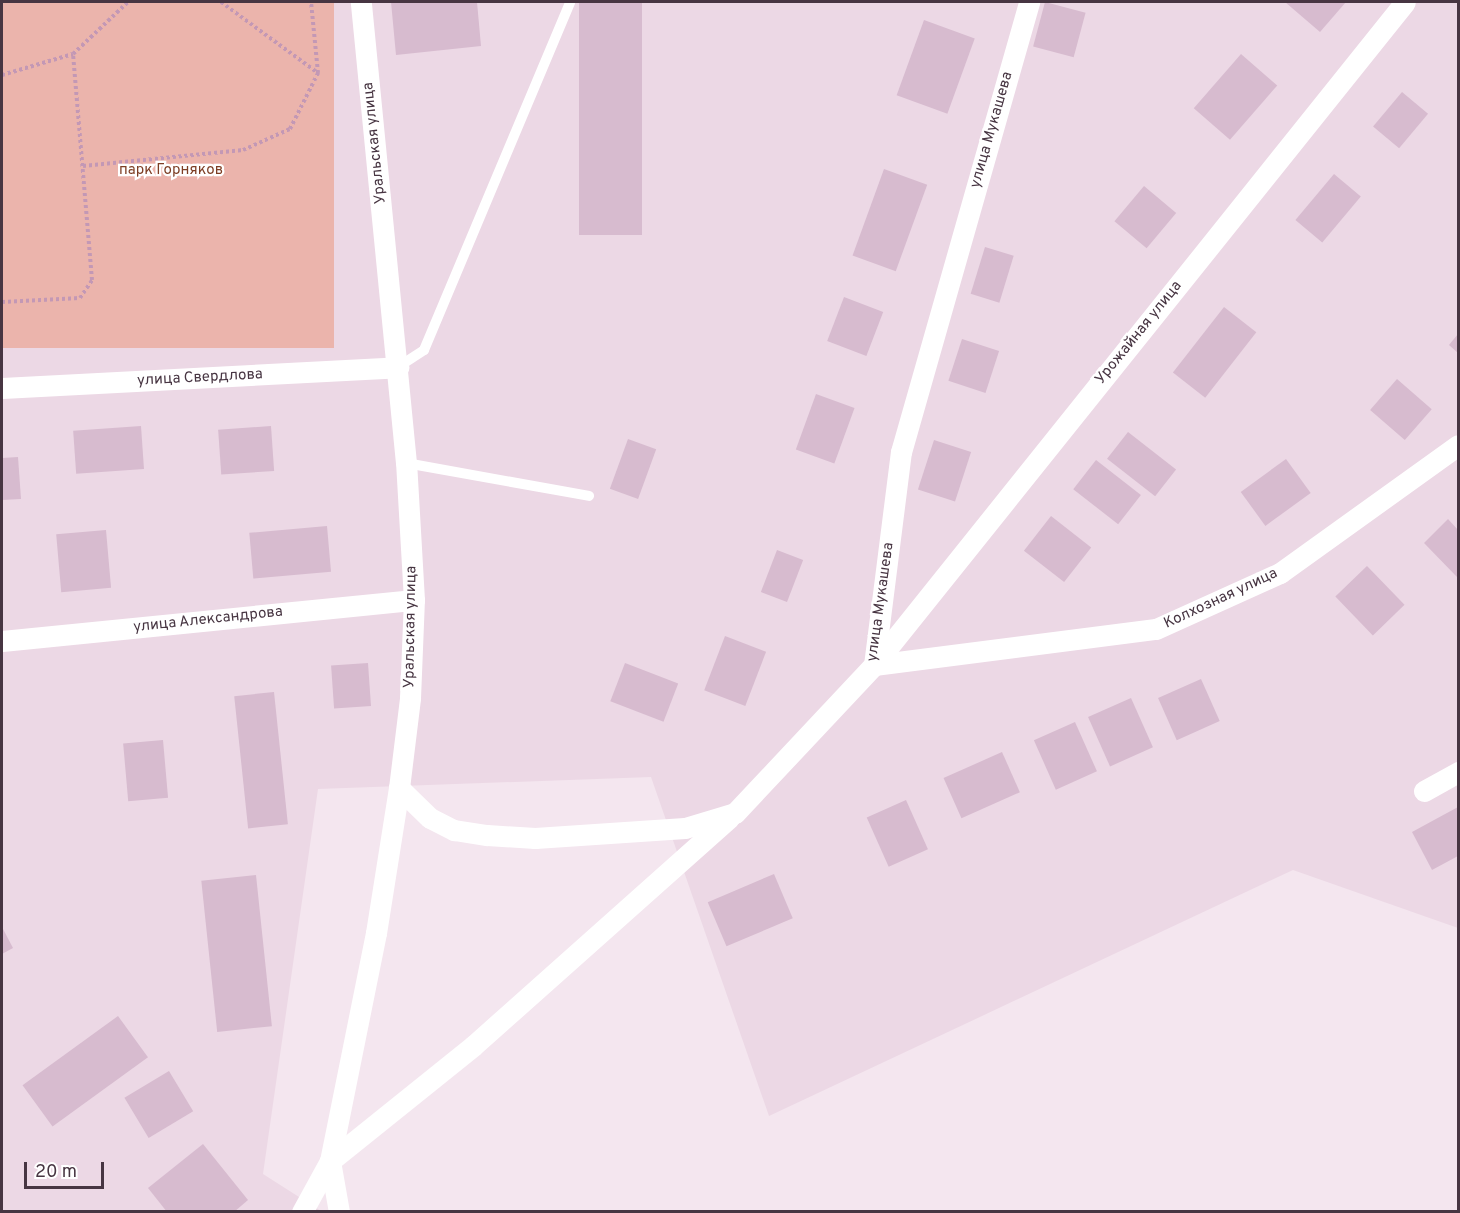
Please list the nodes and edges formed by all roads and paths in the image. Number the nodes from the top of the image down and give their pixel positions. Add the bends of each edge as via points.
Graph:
1 (128, 2) edge
2 (221, 2) edge
3 (311, 2) edge
4 (361, 2) edge
5 (570, 2) edge
6 (1029, 2) edge
7 (1405, 2) edge
8 (73, 54) junction
9 (318, 73) junction
10 (2, 75) edge
11 (83, 166) junction
12 (2, 302) edge
13 (398, 367) junction
14 (2, 388) edge
15 (1458, 445) edge
16 (406, 463) junction
17 (589, 496) dead end
18 (414, 600) junction
19 (2, 641) edge
20 (874, 665) junction
21 (1458, 772) edge
22 (399, 788) junction
23 (1424, 791) dead end
24 (735, 813) junction
25 (330, 1161) junction
26 (302, 1212) edge
27 (339, 1212) edge

1 - 8 path
2 - 9 path
3 - 9 path
4 - 13 street, Уральская улица
5 - 13 lane via 424,350
6 - 20 street, улица Мукашева via 901,452
7 - 20 street, Урожайная улица
8 - 10 path
8 - 11 path
9 - 11 path via 290,129 243,150
11 - 12 path via 92,280 80,298
13 - 14 street, улица Свердлова
13 - 16 street, Уральская улица
15 - 20 street, Колхозная улица via 1280,573 1156,629
16 - 17 lane
16 - 18 street, Уральская улица
18 - 19 street, улица Александрова
18 - 22 street, Уральская улица via 410,698
20 - 24 street, улица Мукашева
21 - 23 street
22 - 24 street via 430,818 454,830 499,836 535,838 656,831 685,828
22 - 25 street, Уральская улица via 376,933
24 - 25 street, улица Мукашева via 473,1046
25 - 26 street
25 - 27 street, Уральская улица

